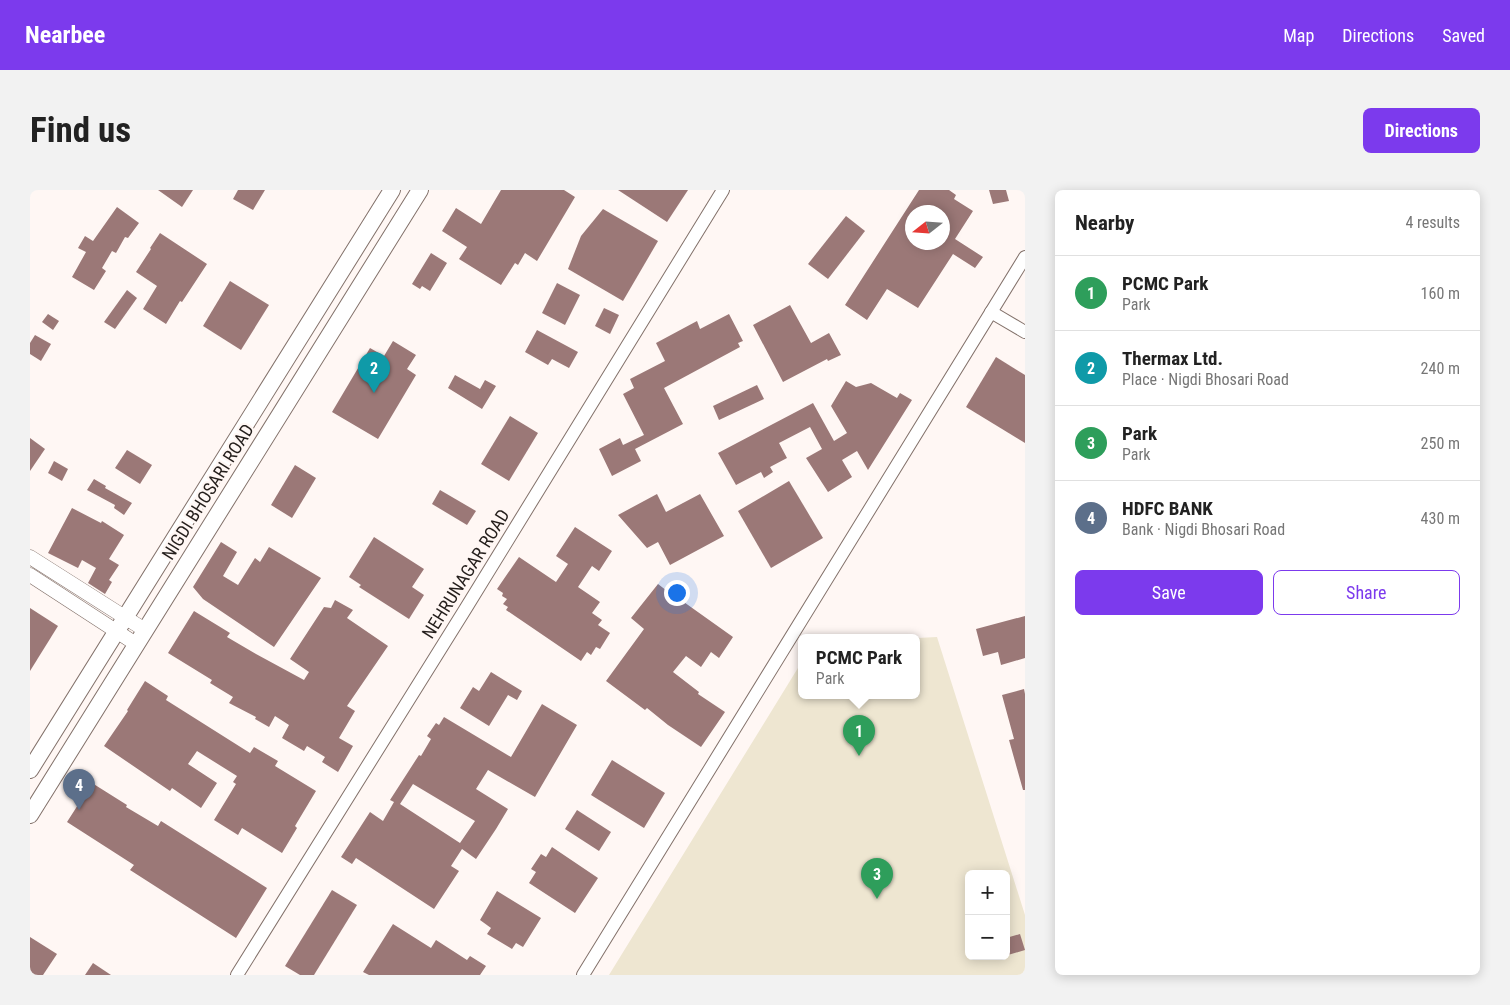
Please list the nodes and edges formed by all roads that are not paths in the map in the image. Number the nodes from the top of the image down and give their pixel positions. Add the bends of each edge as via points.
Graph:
1 (392, 190) edge
2 (420, 190) edge
3 (723, 190) edge
4 (1025, 257) edge
5 (991, 312) junction
6 (1025, 332) edge
7 (30, 556) edge
8 (30, 575) edge
9 (125, 616) junction
10 (145, 630) junction
11 (116, 632) junction
12 (136, 644) junction
13 (30, 770) edge
14 (30, 815) edge
15 (237, 975) edge
16 (583, 975) edge

1 - 9 main road, NIGDI BHOSARI ROAD
2 - 10 main road, NIGDI BHOSARI ROAD
3 - 15 street, NEHRUNAGAR ROAD
4 - 5 street
5 - 6 street
5 - 16 street
7 - 9 main road
8 - 11 main road
9 - 10 main road
9 - 11 main road, NIGDI BHOSARI ROAD
10 - 12 main road, NIGDI BHOSARI ROAD
11 - 12 main road
11 - 13 main road, NIGDI BHOSARI ROAD
12 - 14 main road, NIGDI BHOSARI ROAD

